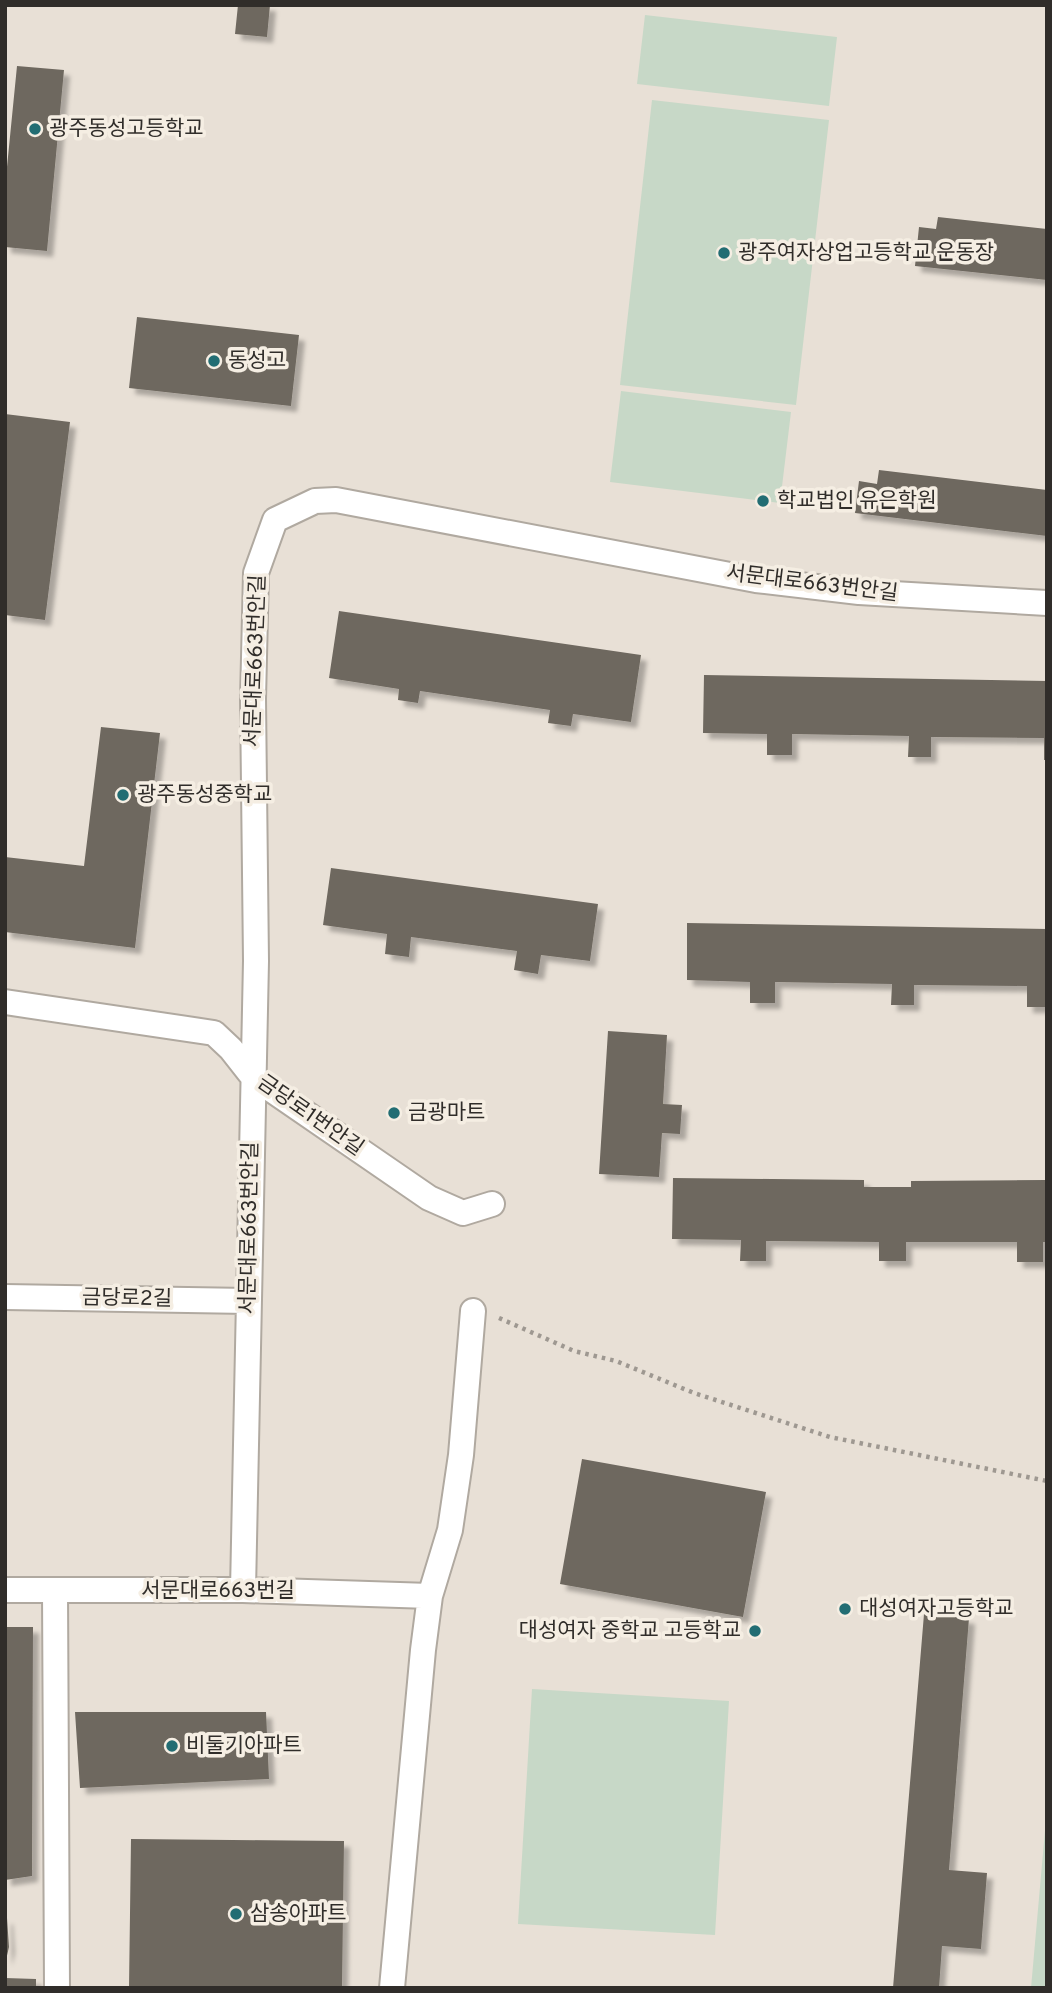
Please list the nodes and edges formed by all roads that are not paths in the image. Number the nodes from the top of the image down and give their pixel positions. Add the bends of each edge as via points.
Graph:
1 (1047, 603) edge
2 (5, 1002) edge
3 (253, 1077) junction
4 (492, 1204) dead end
5 (5, 1297) edge
6 (248, 1301) junction
7 (473, 1311) road end
8 (5, 1590) edge
9 (243, 1590) junction
10 (55, 1591) junction
11 (430, 1596) junction
12 (57, 1988) edge
13 (392, 1988) edge

1 - 3 street, 서문대로663번안길 via 859,592 756,580 336,500 316,501 275,520 256,573
2 - 3 street, 금당로1번안길 via 214,1034
3 - 4 street, 금당로1번안길 via 444,1207 463,1213
3 - 6 street, 서문대로663번안길
5 - 6 street, 금당로2길
6 - 9 street, 서문대로663번안길
7 - 11 street via 450,1530
8 - 10 street, 서문대로663번길
9 - 10 street, 서문대로663번길
9 - 11 street, 서문대로663번길
10 - 12 street
11 - 13 street

